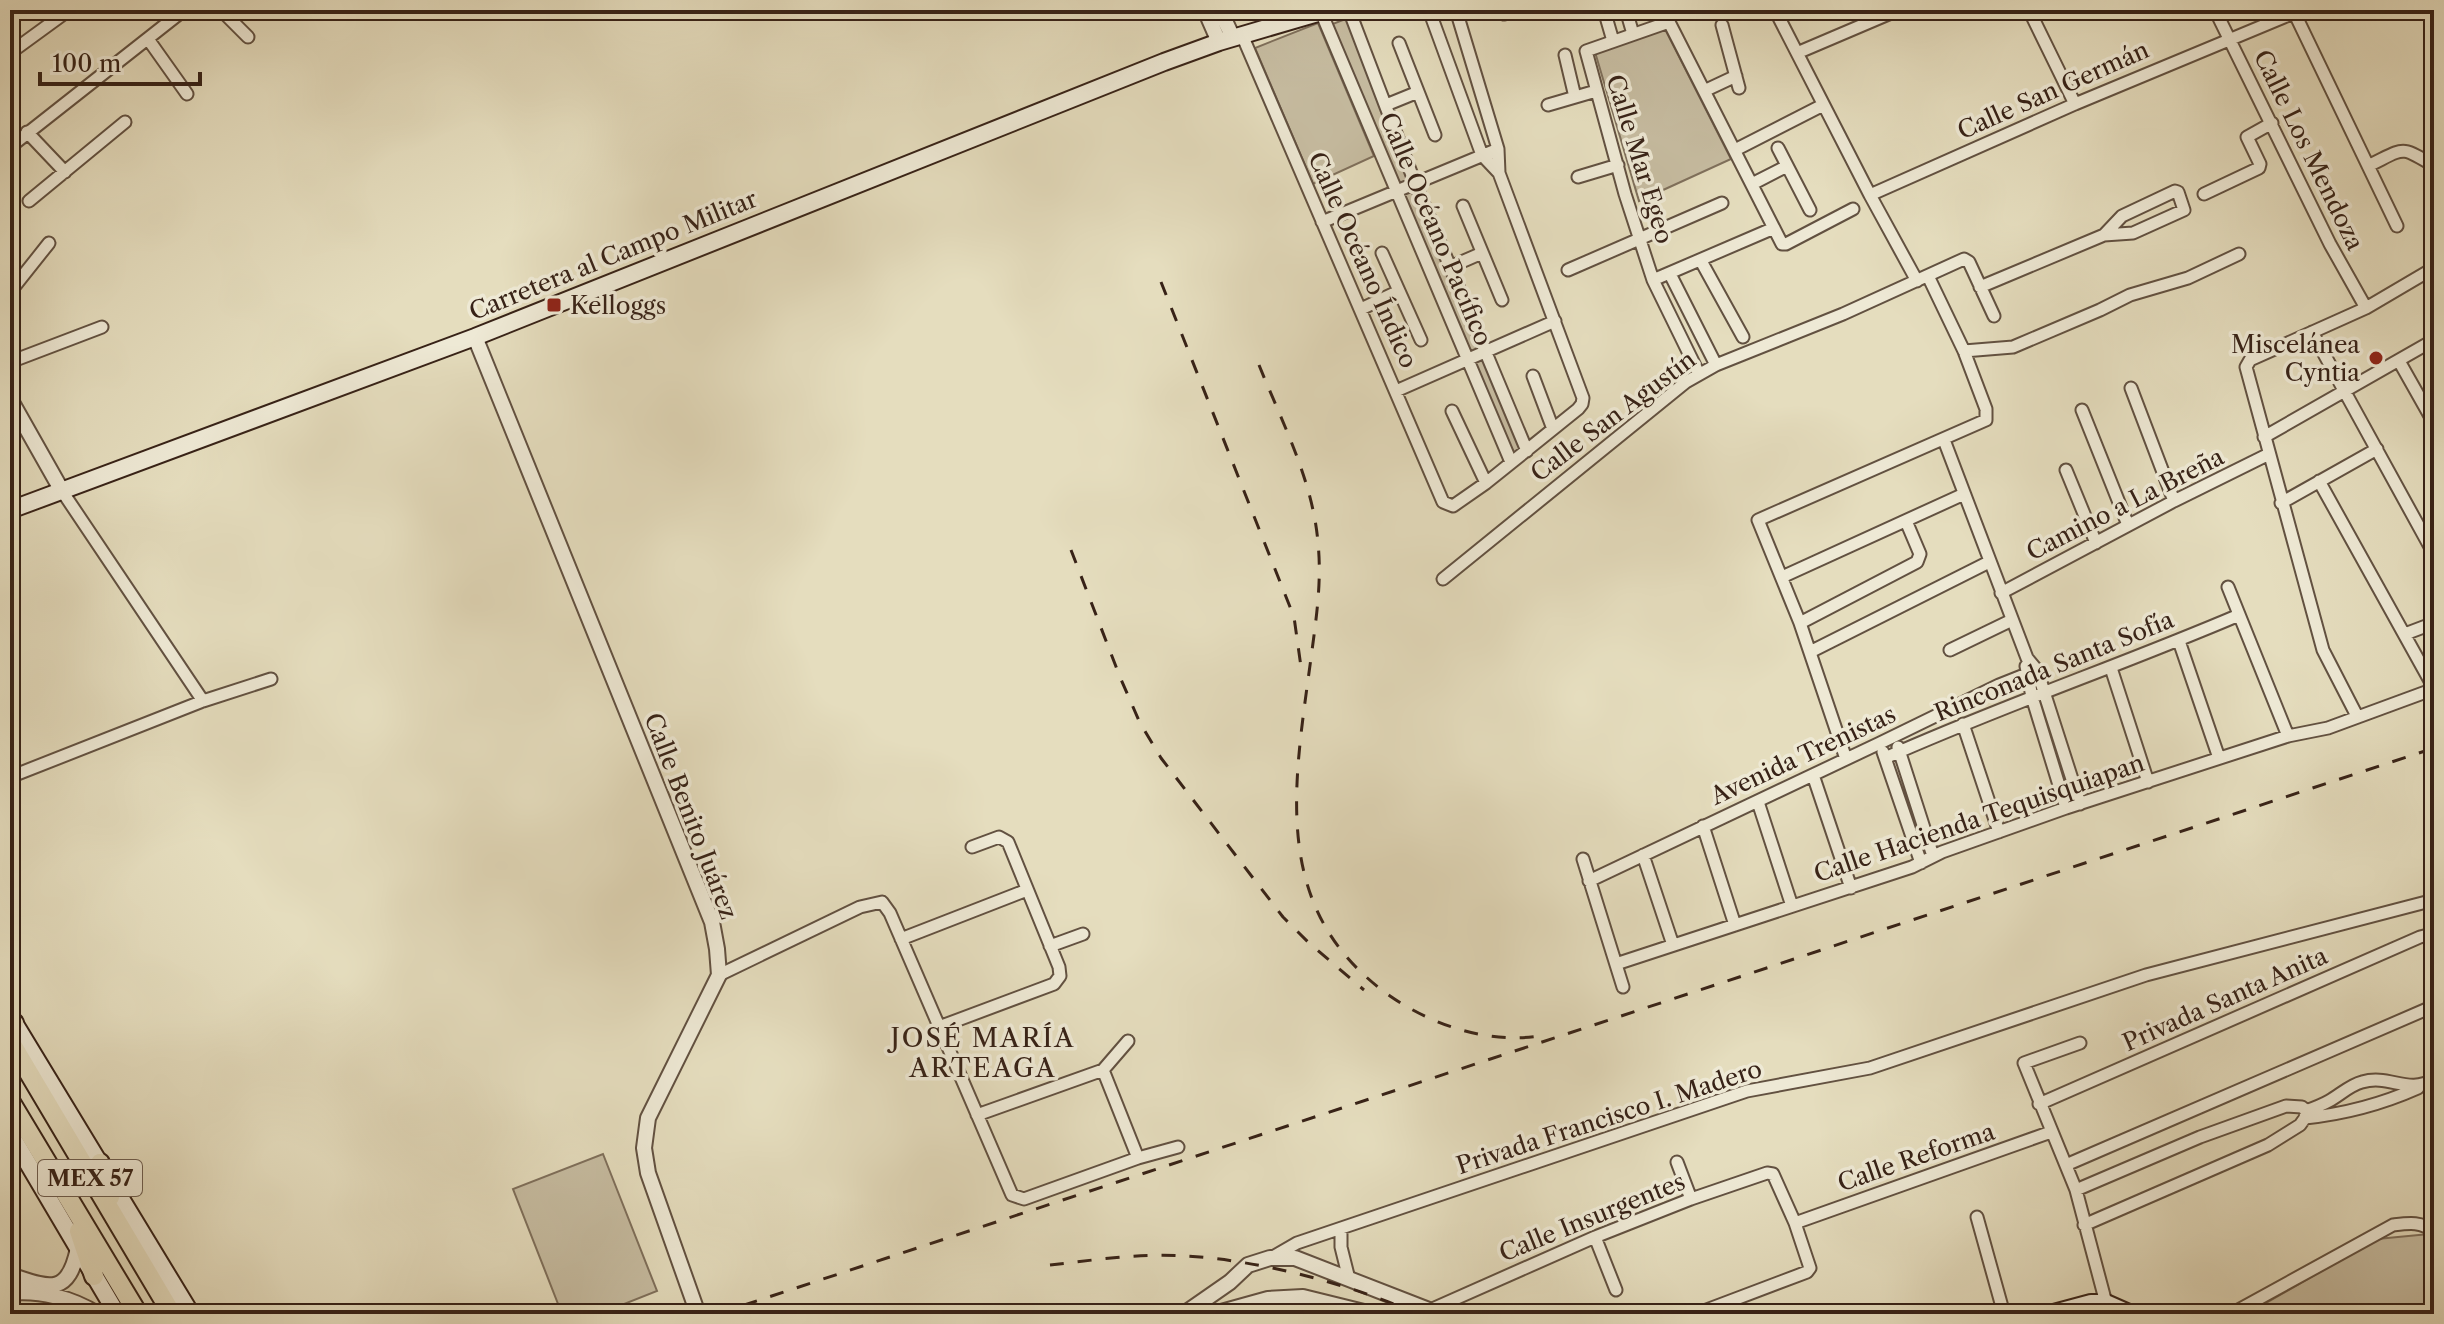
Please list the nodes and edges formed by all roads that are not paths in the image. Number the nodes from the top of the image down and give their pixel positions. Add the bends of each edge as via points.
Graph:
1 (69, 10) edge
2 (184, 10) edge
3 (221, 10) edge
4 (1205, 10) edge
5 (1220, 10) edge
6 (1349, 10) edge
7 (1429, 10) edge
8 (1456, 10) edge
9 (1517, 10) edge
10 (1604, 10) edge
11 (1626, 10) edge
12 (1775, 10) edge
13 (1898, 10) edge
14 (1972, 10) edge
15 (1978, 10) edge
16 (2029, 10) edge
17 (1325, 11) edge
18 (2219, 11) edge
19 (2298, 11) edge
20 (1504, 14) dead end
21 (1722, 25) dead end
22 (1633, 34) junction
23 (248, 37) dead end
24 (2230, 38) junction
25 (148, 39) junction
26 (1231, 39) junction
27 (1613, 41) junction
28 (1399, 43) dead end
29 (10, 53) edge
30 (1797, 53) junction
31 (1565, 55) dead end
32 (1596, 91) junction
33 (1704, 91) junction
34 (1418, 92) junction
35 (187, 94) dead end
36 (1575, 97) junction
37 (2075, 104) junction
38 (1386, 105) junction
39 (1548, 105) dead end
40 (1823, 105) junction
41 (125, 122) dead end
42 (2272, 123) junction
43 (27, 132) junction
44 (1435, 135) dead end
45 (10, 147) edge
46 (1778, 148) dead end
47 (1498, 149) junction
48 (1735, 150) junction
49 (1482, 155) junction
50 (1618, 165) junction
51 (2370, 165) junction
52 (1787, 166) junction
53 (2434, 166) edge
54 (65, 172) junction
55 (1499, 173) junction
56 (1578, 177) dead end
57 (1415, 183) junction
58 (1752, 184) junction
59 (1395, 191) junction
60 (2204, 194) dead end
61 (1870, 195) junction
62 (29, 201) dead end
63 (1722, 203) dead end
64 (1463, 206) dead end
65 (2139, 208) junction
66 (1853, 209) dead end
67 (1810, 210) dead end
68 (1322, 222) junction
69 (2147, 226) junction
70 (2397, 226) dead end
71 (1774, 228) junction
72 (2104, 235) junction
73 (1641, 237) junction
74 (49, 243) dead end
75 (1382, 253) dead end
76 (1482, 253) junction
77 (2239, 254) dead end
78 (1701, 261) junction
79 (1450, 267) junction
80 (2434, 268) edge
81 (1568, 270) dead end
82 (1670, 274) junction
83 (1922, 278) junction
84 (1653, 280) junction
85 (1980, 287) junction
86 (1399, 291) junction
87 (10, 292) edge
88 (1502, 300) dead end
89 (2366, 308) junction
90 (1361, 309) junction
91 (1994, 316) dead end
92 (1555, 321) junction
93 (102, 327) dead end
94 (2312, 332) junction
95 (475, 337) junction
96 (1743, 337) dead end
97 (1421, 340) dead end
98 (2434, 340) edge
99 (1485, 351) junction
100 (1964, 351) junction
101 (1468, 359) junction
102 (2399, 361) junction
103 (10, 362) edge
104 (1716, 365) junction
105 (1699, 374) junction
106 (1533, 376) dead end
107 (2131, 388) dead end
108 (1396, 391) junction
109 (2345, 392) junction
110 (10, 399) edge
111 (2082, 410) dead end
112 (1452, 411) dead end
113 (2434, 423) edge
114 (1553, 429) junction
115 (2264, 437) junction
116 (1944, 440) junction
117 (2377, 449) junction
118 (1527, 451) junction
119 (2269, 454) junction
120 (1511, 462) junction
121 (2066, 470) dead end
122 (2319, 481) junction
123 (1486, 483) junction
124 (62, 491) junction
125 (1964, 494) junction
126 (2174, 501) junction
127 (2281, 503) junction
128 (10, 510) edge
129 (1906, 521) junction
130 (2128, 525) junction
131 (2096, 543) junction
132 (2434, 554) edge
133 (1989, 562) junction
134 (1782, 577) junction
135 (1443, 579) dead end
136 (2228, 587) dead end
137 (2001, 593) junction
138 (2239, 615) junction
139 (2012, 620) junction
140 (1800, 623) junction
141 (2434, 623) edge
142 (2405, 634) junction
143 (2179, 641) junction
144 (1950, 650) dead end
145 (1810, 652) junction
146 (2111, 668) junction
147 (2032, 672) junction
148 (271, 679) dead end
149 (2434, 688) edge
150 (2044, 693) junction
151 (2032, 697) junction
152 (203, 701) junction
153 (2357, 716) junction
154 (1963, 724) junction
155 (2288, 736) junction
156 (1894, 737) junction
157 (1880, 743) junction
158 (1899, 752) junction
159 (1885, 758) junction
160 (2219, 758) junction
161 (1846, 759) junction
162 (1813, 775) junction
163 (10, 777) edge
164 (2148, 782) junction
165 (1758, 802) junction
166 (2080, 804) junction
167 (2066, 808) junction
168 (1703, 826) junction
169 (1999, 832) junction
170 (972, 847) dead end
171 (1643, 855) junction
172 (1933, 856) junction
173 (1583, 859) dead end
174 (1921, 863) junction
175 (1589, 881) junction
176 (1851, 888) junction
177 (1027, 890) junction
178 (2434, 900) edge
179 (1792, 906) junction
180 (1735, 925) junction
181 (1083, 934) dead end
182 (2431, 936) edge
183 (901, 939) junction
184 (1673, 945) junction
185 (1050, 946) junction
186 (1616, 964) junction
187 (719, 975) junction
188 (1623, 987) dead end
189 (2434, 1006) edge
190 (11, 1025) edge
191 (939, 1027) junction
192 (1128, 1041) dead end
193 (2080, 1043) dead end
194 (1103, 1070) junction
195 (2434, 1079) edge
196 (2418, 1087) junction
197 (10, 1101) edge
198 (2039, 1104) junction
199 (2306, 1114) junction
200 (977, 1115) junction
201 (2051, 1132) junction
202 (10, 1133) edge
203 (1178, 1147) dead end
204 (1138, 1158) junction
205 (1677, 1162) dead end
206 (100, 1163) junction
207 (2066, 1165) junction
208 (2076, 1190) junction
209 (66, 1194) junction
210 (1691, 1199) junction
211 (1977, 1217) dead end
212 (117, 1223) junction
213 (1795, 1223) junction
214 (2084, 1225) junction
215 (1341, 1229) junction
216 (2434, 1232) edge
217 (1595, 1237) junction
218 (78, 1248) junction
219 (1270, 1258) junction
220 (10, 1275) edge
221 (94, 1276) junction
222 (1349, 1279) junction
223 (1616, 1290) dead end
224 (10, 1293) edge
225 (2106, 1303) junction
226 (1232, 1312) edge
227 (1434, 1312) edge
228 (97, 1314) edge
229 (117, 1314) edge
230 (138, 1314) edge
231 (172, 1314) edge
232 (191, 1314) edge
233 (698, 1314) edge
234 (1184, 1314) edge
235 (1214, 1314) edge
236 (1372, 1314) edge
237 (1696, 1314) edge
238 (2004, 1314) edge
239 (2050, 1314) edge
240 (2131, 1314) edge
241 (2231, 1314) edge

1 - 29 street
2 - 25 street
3 - 23 street
4 - 26 street
5 - 26 street
6 - 38 street, Calle Océano Pacífico
7 - 49 street
8 - 47 street
9 - 20 street
10 - 27 street
11 - 22 street
12 - 30 street
13 - 30 street
14 - 15 street
16 - 37 street
17 - 26 main road, Carretera al Campo Militar
17 - 59 street, Calle Océano Pacífico
18 - 24 street, Calle Los Mendoza
19 - 24 street, Calle San Germán
19 - 51 street
21 - 33 street via 1738,82
22 - 27 street
22 - 33 street via 1669,22
24 - 37 street, Calle San Germán
24 - 42 street, Calle Los Mendoza
25 - 35 street
25 - 43 street
26 - 68 street, Calle Océano Índico
26 - 95 main road, Carretera al Campo Militar via 994,128
27 - 32 street, Calle Mar Egeo via 1586,51
28 - 34 street
30 - 40 street
31 - 36 street
32 - 36 street
32 - 50 street, Calle Mar Egeo
33 - 48 street
34 - 38 street
34 - 44 street
36 - 39 street
37 - 61 street, Calle San Germán
38 - 57 street, Calle Océano Pacífico
40 - 48 street
40 - 61 street
41 - 54 street
42 - 60 street via 2247,137 2259,168
42 - 89 street, Calle Los Mendoza
43 - 45 street
43 - 54 street
46 - 52 street
47 - 49 street
47 - 55 street
48 - 58 street
49 - 55 street
49 - 57 street
50 - 56 street
50 - 73 street, Calle Mar Egeo
51 - 53 street via 2408,150
51 - 70 street
52 - 58 street
52 - 67 street
54 - 62 street
55 - 92 street
57 - 59 street
57 - 79 street, Calle Océano Pacífico
58 - 71 street
59 - 68 street
59 - 101 street, Calle Océano Pacífico
61 - 83 street
63 - 73 street
64 - 76 street
65 - 69 street
65 - 69 street via 2178,192 2184,210
65 - 72 street via 2118,219
66 - 71 street via 1786,244
68 - 90 street, Calle Océano Índico
69 - 72 street via 2126,235
71 - 78 street
72 - 85 street
73 - 81 street
73 - 84 street, Calle Mar Egeo
74 - 87 street
75 - 86 street
76 - 79 street
76 - 88 street
77 - 100 street via 2013,347
78 - 82 street
78 - 96 street
79 - 99 street, Calle Océano Pacífico
80 - 89 street
82 - 84 street
82 - 104 street
83 - 85 street, Calle San Agustín via 1966,259
83 - 100 street
83 - 104 street, Calle San Agustín
84 - 105 street, Calle Mar Egeo
85 - 91 street
86 - 90 street
86 - 97 street
89 - 94 street
90 - 108 street, Calle Océano Índico
92 - 99 street
92 - 114 street via 1583,398 1578,409
93 - 103 street
94 - 109 street
94 - 115 street via 2247,363
95 - 124 main road, Carretera al Campo Militar
95 - 187 street, Calle Benito Juárez via 712,922
98 - 102 street
99 - 101 street
99 - 118 street, Calle Océano Pacífico
100 - 116 street via 1988,415
101 - 108 street
101 - 120 street, Calle Océano Pacífico
102 - 109 street
102 - 113 street
104 - 105 street, Calle San Agustín
105 - 135 street, Calle San Agustín
106 - 114 street
107 - 126 street
108 - 123 street, Calle Océano Índico via 1443,502 1457,504
109 - 115 street
109 - 117 street
110 - 124 street
111 - 130 street
112 - 123 street
114 - 118 street
115 - 119 street
116 - 125 street
116 - 134 street via 1758,520
117 - 122 street
117 - 132 street
118 - 120 street
119 - 126 street, Camino a La Breña
119 - 127 street
120 - 123 street
121 - 131 street
122 - 127 street
122 - 142 street
124 - 128 main road, Carretera al Campo Militar
124 - 152 street
125 - 129 street
125 - 133 street
126 - 130 street, Camino a La Breña
127 - 153 street via 2323,650
129 - 134 street
129 - 140 street via 1920,554 1917,562
130 - 131 street, Camino a La Breña
131 - 137 street, Camino a La Breña
133 - 137 street
133 - 145 street
134 - 140 street
136 - 138 street
137 - 139 street
138 - 143 street, Rinconada Santa Sofía
138 - 155 street
139 - 144 street
139 - 147 street
140 - 145 street
141 - 142 street
142 - 149 street
143 - 146 street, Rinconada Santa Sofía
143 - 160 street
145 - 161 street
146 - 150 street, Rinconada Santa Sofía
146 - 164 street
147 - 150 street
147 - 151 street
147 - 156 street, Avenida Trenistas
148 - 152 street
149 - 153 street, Calle Hacienda Tequisquiapan
150 - 151 street, Rinconada Santa Sofía
150 - 166 street
151 - 154 street, Rinconada Santa Sofía
151 - 167 street
152 - 163 street
153 - 155 street, Calle Hacienda Tequisquiapan
154 - 158 street, Rinconada Santa Sofía
154 - 169 street
155 - 160 street, Calle Hacienda Tequisquiapan
156 - 157 street, Avenida Trenistas
156 - 158 street
157 - 159 street
157 - 161 street, Avenida Trenistas
158 - 159 street, Rinconada Santa Sofía
158 - 172 street
159 - 174 street
160 - 164 street, Calle Hacienda Tequisquiapan
161 - 162 street, Avenida Trenistas
162 - 165 street, Avenida Trenistas
162 - 176 street
164 - 166 street, Calle Hacienda Tequisquiapan
165 - 168 street, Avenida Trenistas
165 - 179 street
166 - 167 street, Calle Hacienda Tequisquiapan
167 - 169 street, Calle Hacienda Tequisquiapan
168 - 171 street, Avenida Trenistas
168 - 180 street
169 - 172 street, Calle Hacienda Tequisquiapan
170 - 177 street via 999,837 1008,842
171 - 175 street, Avenida Trenistas
171 - 184 street
172 - 174 street, Calle Hacienda Tequisquiapan
173 - 175 street
174 - 176 street, Calle Hacienda Tequisquiapan
175 - 186 street
176 - 179 street, Calle Hacienda Tequisquiapan
177 - 183 street
177 - 185 street
178 - 215 street, Privada Francisco I. Madero via 2146,975 1870,1068 1747,1091
179 - 180 street, Calle Hacienda Tequisquiapan
180 - 184 street, Calle Hacienda Tequisquiapan
181 - 185 street
182 - 198 street, Privada Santa Anita
183 - 187 street via 882,902 860,907
183 - 191 street
184 - 186 street, Calle Hacienda Tequisquiapan
185 - 191 street via 1060,976 1054,984
186 - 188 street
187 - 233 street via 648,1118 644,1148
189 - 207 street
190 - 206 main road
190 - 212 highway, MEX 57
191 - 200 street
192 - 194 street
193 - 198 street via 2024,1063
194 - 200 street
194 - 204 street
195 - 196 street
196 - 199 street via 2369,1107 2334,1115
196 - 199 street via 2359,1082
197 - 209 highway, MEX 57
198 - 201 street
199 - 208 street via 2302,1107 2286,1106
199 - 214 street via 2300,1125 2268,1145
200 - 204 street via 1017,1198
201 - 207 street
201 - 213 street, Calle Reforma
202 - 218 main road
203 - 204 street
205 - 210 street
206 - 212 highway
206 - 232 main road
207 - 208 street
208 - 214 street
209 - 221 highway
209 - 230 highway, MEX 57
210 - 213 street, Calle Insurgentes via 1773,1174
210 - 217 street, Calle Insurgentes
211 - 238 street
212 - 231 highway, MEX 57
213 - 237 street via 1807,1272
214 - 225 street
215 - 219 street, Privada Francisco I. Madero
215 - 222 street
216 - 241 street via 2425,1225 2393,1225
217 - 223 street
217 - 227 street, Calle Insurgentes
218 - 220 street via 71,1271 55,1286
218 - 221 main road
219 - 222 street via 1295,1258
219 - 234 street via 1248,1265
221 - 229 main road
222 - 227 street
224 - 228 street via 63,1298
225 - 239 main road
225 - 240 main road
226 - 235 street
226 - 236 street via 1268,1299 1303,1297

